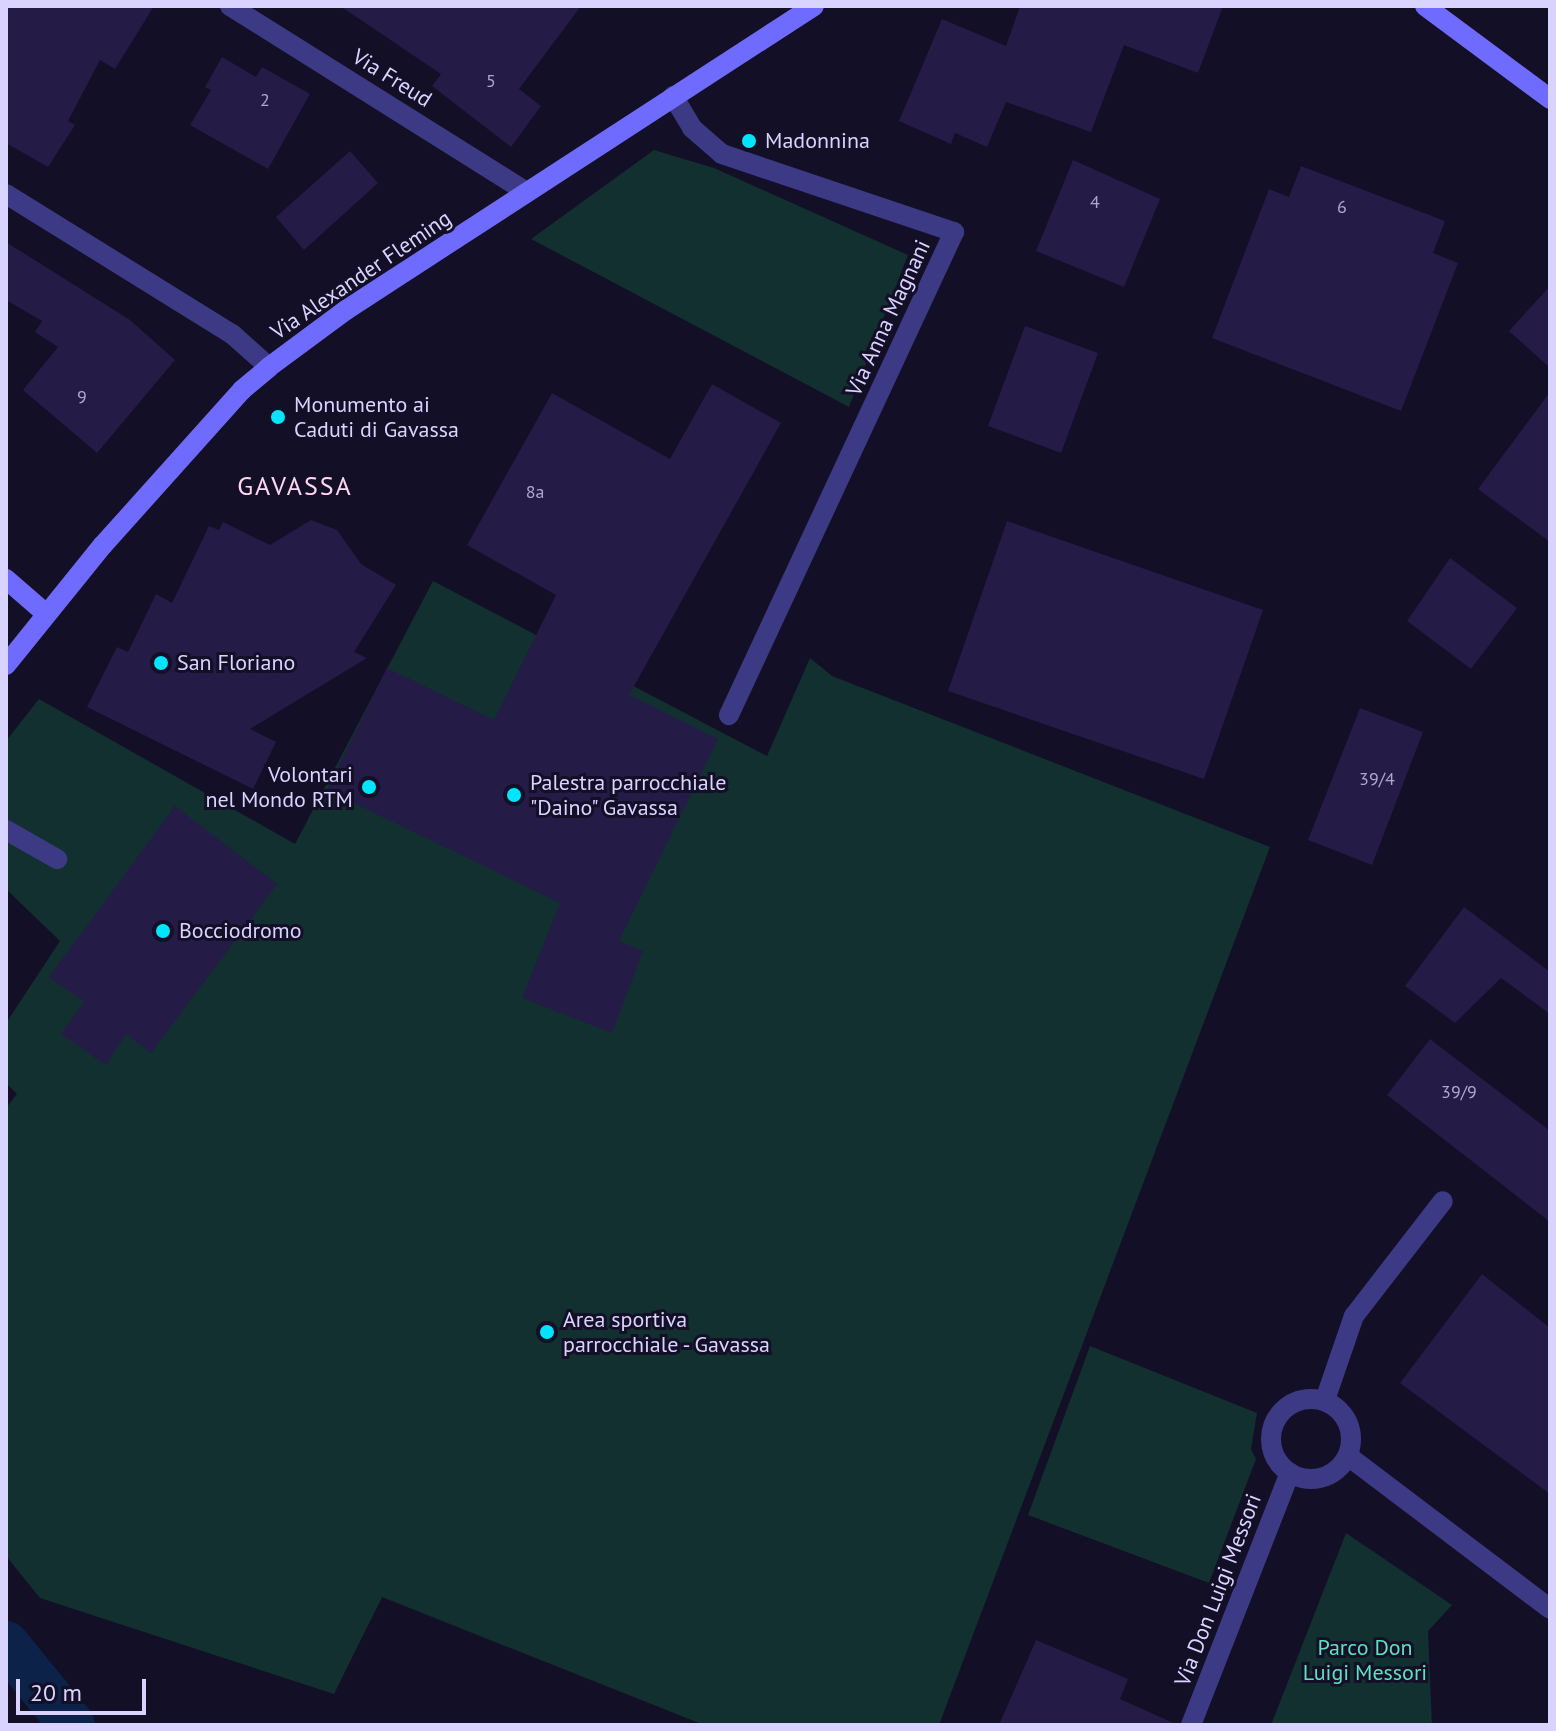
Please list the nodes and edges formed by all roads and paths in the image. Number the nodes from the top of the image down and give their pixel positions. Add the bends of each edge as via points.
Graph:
1 (230, 6) edge
2 (814, 6) edge
3 (1425, 6) edge
4 (673, 96) junction
5 (1550, 99) edge
6 (527, 192) junction
7 (6, 194) edge
8 (269, 367) junction
9 (6, 579) edge
10 (44, 612) junction
11 (6, 665) edge
12 (729, 715) dead end
13 (6, 830) edge
14 (57, 859) dead end
15 (1443, 1201) dead end
16 (1325, 1400) junction
17 (1348, 1456) junction
18 (1290, 1473) junction
19 (1550, 1609) edge
20 (1191, 1725) edge

1 - 6 street, Via Freud
2 - 4 street, Via Alexander Fleming
3 - 5 street
4 - 6 street, Via Alexander Fleming
4 - 12 street, Via Anna Magnani via 692,128 722,154 954,232
6 - 8 street, Via Alexander Fleming
7 - 8 street via 232,334
8 - 10 street, Via Alexander Fleming via 242,390
9 - 10 street
10 - 11 street, Via Alexander Fleming
13 - 14 street
15 - 16 street via 1354,1316
16 - 17 street via 1345,1417
16 - 18 street via 1299,1400 1287,1406 1272,1427 1274,1453
17 - 18 street via 1329,1475 1316,1479
17 - 19 street
18 - 20 street, Via Don Luigi Messori

